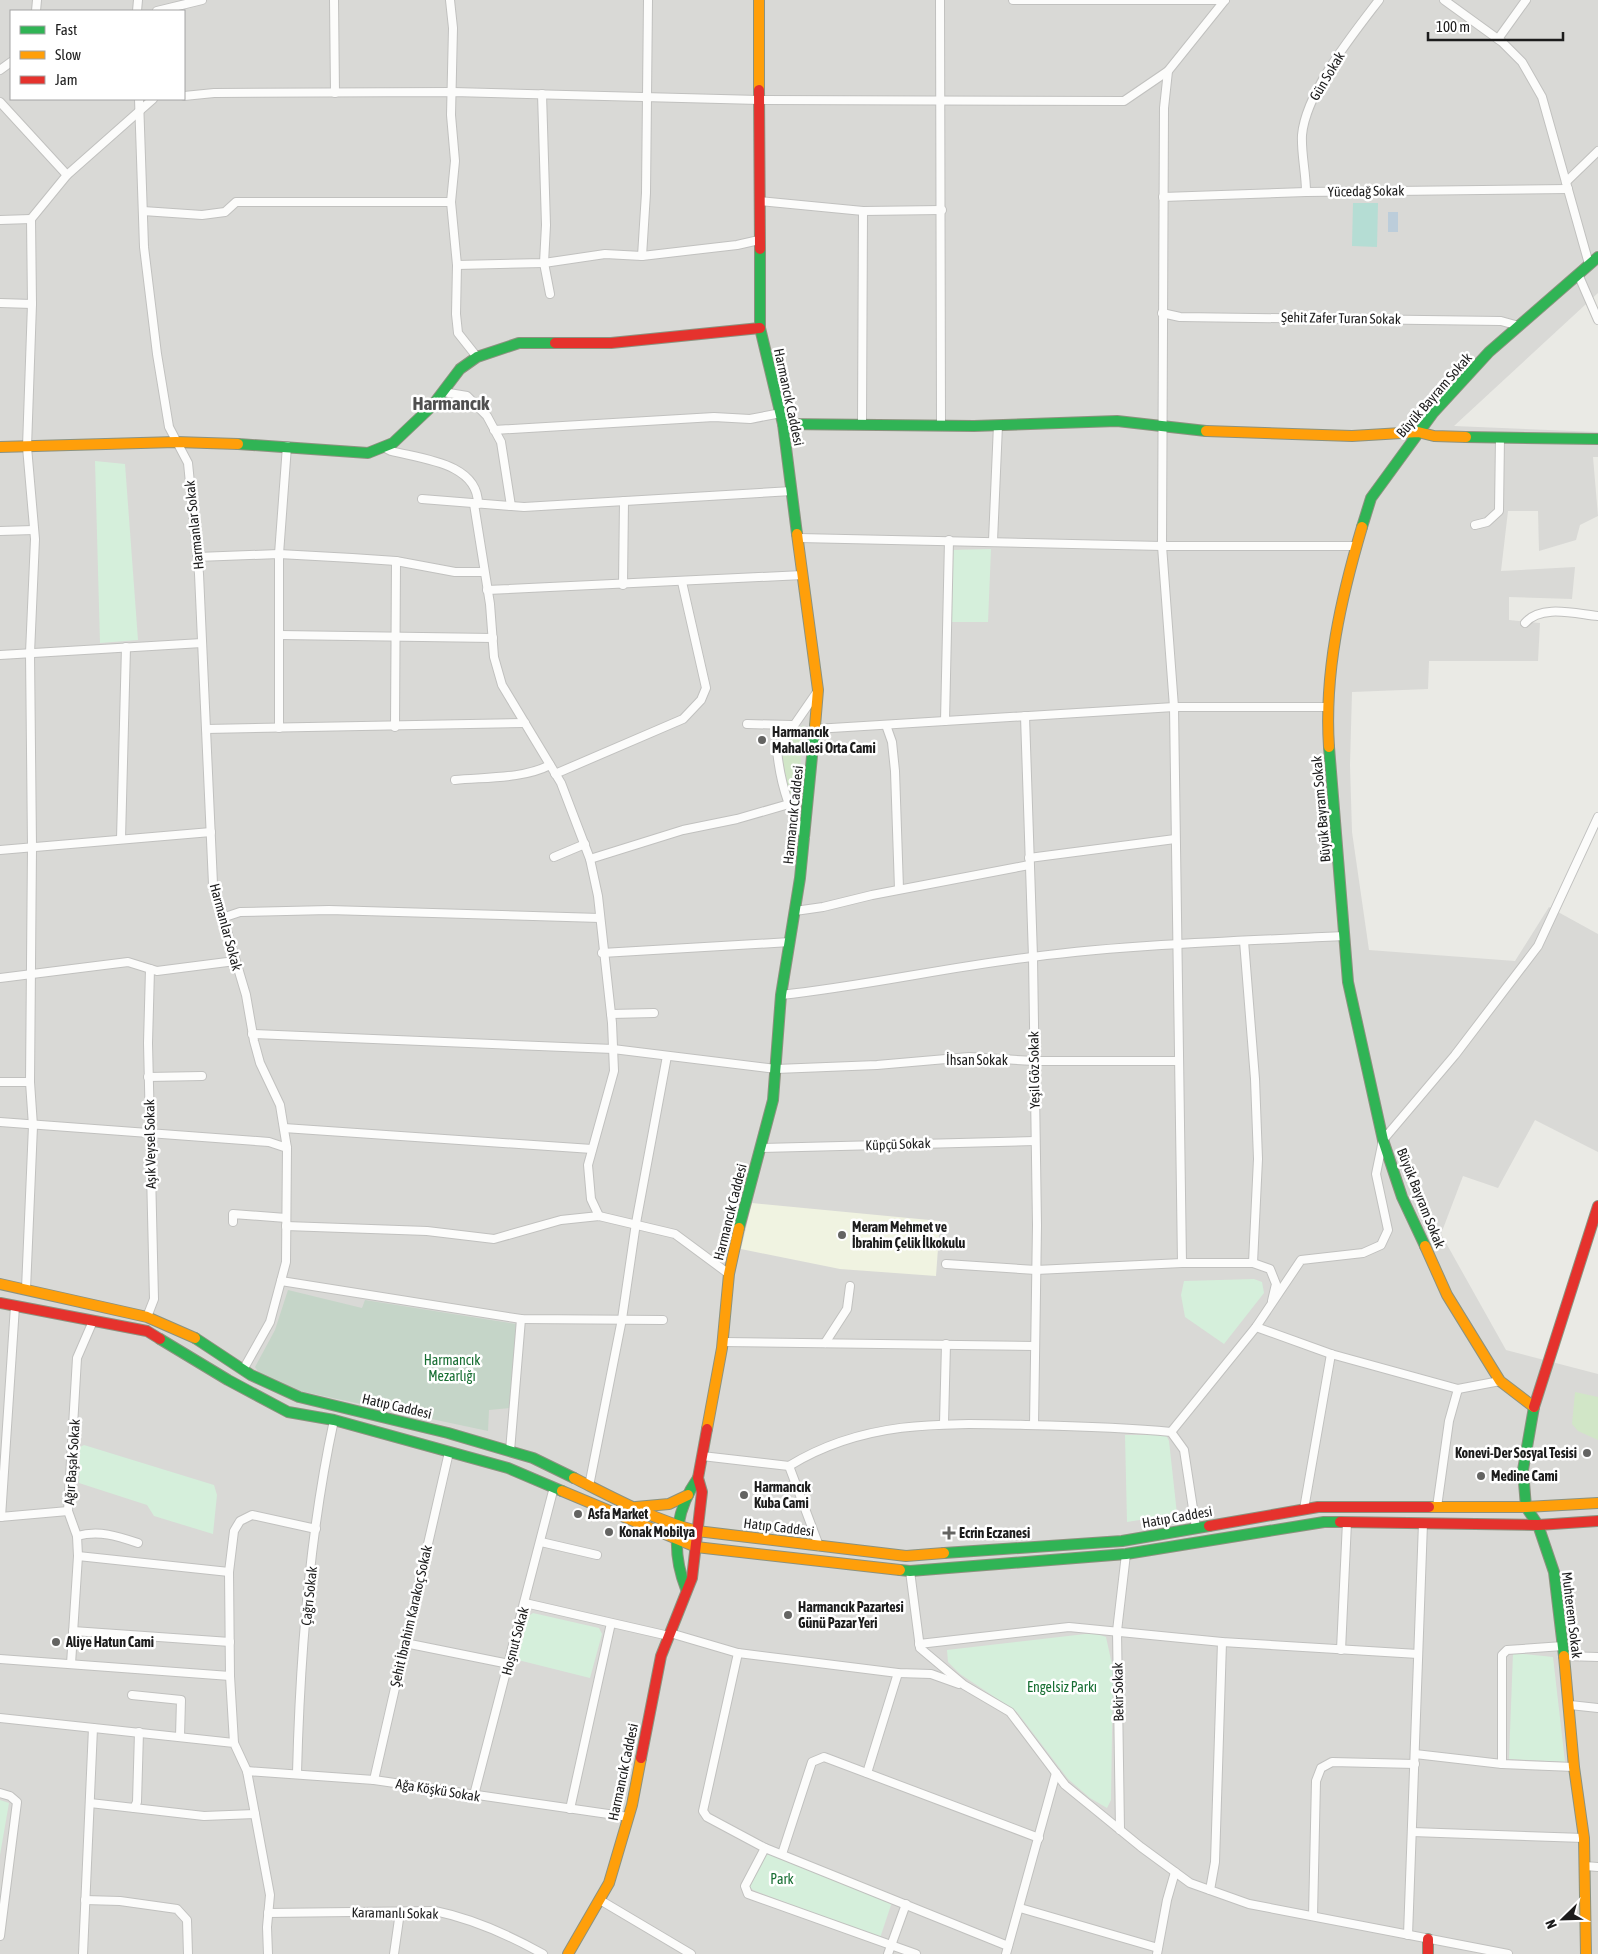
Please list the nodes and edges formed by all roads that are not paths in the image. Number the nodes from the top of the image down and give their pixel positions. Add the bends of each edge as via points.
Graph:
1 (202, 0) edge
2 (334, 0) edge
3 (450, 0) edge
4 (648, 0) edge
5 (759, 0) edge
6 (940, 0) edge
7 (1014, 0) edge
8 (1225, 0) edge
9 (1379, 0) edge
10 (1444, 0) edge
11 (1526, 0) edge
12 (161, 10) edge
13 (1498, 38) junction
14 (1168, 71) junction
15 (334, 92) junction
16 (453, 92) junction
17 (542, 94) junction
18 (185, 96) edge
19 (646, 97) junction
20 (139, 100) edge
21 (152, 100) edge
22 (758, 100) junction
23 (942, 100) junction
24 (0, 102) edge
25 (140, 112) junction
26 (1598, 151) edge
27 (67, 174) junction
28 (1567, 185) junction
29 (1306, 192) junction
30 (1163, 197) junction
31 (759, 201) junction
32 (451, 202) junction
33 (942, 210) junction
34 (863, 211) junction
35 (143, 212) junction
36 (31, 219) junction
37 (0, 220) edge
38 (759, 240) junction
39 (642, 256) junction
40 (1598, 256) edge
41 (544, 264) junction
42 (1589, 264) junction
43 (457, 265) junction
44 (1578, 274) junction
45 (550, 294) dead end
46 (0, 303) edge
47 (32, 304) junction
48 (1162, 313) junction
49 (1598, 320) edge
50 (1519, 326) junction
51 (760, 328) junction
52 (477, 357) junction
53 (443, 392) junction
54 (781, 413) junction
55 (784, 424) junction
56 (862, 424) junction
57 (941, 425) junction
58 (998, 425) junction
59 (1163, 425) junction
60 (494, 430) junction
61 (1418, 432) junction
62 (1500, 437) junction
63 (1598, 439) edge
64 (176, 442) junction
65 (287, 446) junction
66 (0, 447) edge
67 (27, 447) junction
68 (384, 447) junction
69 (792, 491) junction
70 (422, 499) dead end
71 (624, 501) junction
72 (476, 504) junction
73 (511, 506) junction
74 (1475, 525) dead end
75 (34, 530) junction
76 (0, 531) edge
77 (799, 538) junction
78 (949, 540) junction
79 (993, 541) junction
80 (1162, 546) junction
81 (1356, 546) junction
82 (279, 554) junction
83 (197, 558) junction
84 (396, 561) junction
85 (484, 572) junction
86 (804, 575) junction
87 (682, 582) junction
88 (623, 584) junction
89 (487, 590) junction
90 (1598, 616) edge
91 (1525, 623) dead end
92 (280, 636) junction
93 (397, 638) junction
94 (493, 638) junction
95 (202, 642) junction
96 (126, 647) junction
97 (30, 654) junction
98 (0, 655) edge
99 (818, 690) junction
100 (1174, 707) junction
101 (1329, 707) junction
102 (1026, 716) junction
103 (945, 721) junction
104 (525, 723) junction
105 (747, 724) dead end
106 (792, 725) junction
107 (886, 725) junction
108 (395, 727) junction
109 (279, 728) junction
110 (206, 729) junction
111 (815, 729) junction
112 (550, 765) junction
113 (556, 774) junction
114 (455, 780) dead end
115 (789, 804) junction
116 (1598, 817) edge
117 (210, 832) junction
118 (805, 838) junction
119 (1175, 839) junction
120 (121, 840) junction
121 (585, 844) junction
122 (32, 846) junction
123 (0, 850) edge
124 (554, 857) dead end
125 (590, 859) junction
126 (1029, 861) junction
127 (899, 889) junction
128 (795, 911) junction
129 (222, 918) junction
130 (600, 918) junction
131 (1344, 936) junction
132 (1244, 941) junction
133 (790, 942) junction
134 (1176, 945) junction
135 (602, 953) junction
136 (1032, 957) junction
137 (235, 961) junction
138 (150, 969) junction
139 (30, 973) junction
140 (0, 978) edge
141 (781, 995) junction
142 (654, 1013) dead end
143 (611, 1014) junction
144 (252, 1034) junction
145 (613, 1049) junction
146 (667, 1056) junction
147 (1034, 1061) junction
148 (1178, 1061) junction
149 (776, 1069) junction
150 (148, 1076) junction
151 (202, 1076) dead end
152 (0, 1082) edge
153 (30, 1082) junction
154 (0, 1122) edge
155 (33, 1126) junction
156 (284, 1128) junction
157 (149, 1134) junction
158 (1383, 1140) junction
159 (1035, 1141) junction
160 (287, 1148) junction
161 (761, 1148) junction
162 (592, 1149) junction
163 (1598, 1206) edge
164 (600, 1216) junction
165 (286, 1218) junction
166 (233, 1222) dead end
167 (636, 1223) junction
168 (286, 1226) junction
169 (1182, 1263) junction
170 (1253, 1263) junction
171 (946, 1264) dead end
172 (1036, 1270) junction
173 (729, 1274) junction
174 (281, 1281) junction
175 (0, 1284) edge
176 (850, 1286) dead end
177 (26, 1289) junction
178 (0, 1303) edge
179 (1271, 1305) junction
180 (15, 1306) junction
181 (147, 1317) junction
182 (521, 1318) junction
183 (622, 1319) junction
184 (663, 1320) dead end
185 (93, 1321) junction
186 (1256, 1327) junction
187 (723, 1342) junction
188 (826, 1343) junction
189 (946, 1344) junction
190 (1035, 1346) junction
191 (1331, 1354) junction
192 (243, 1370) junction
193 (1500, 1381) junction
194 (1458, 1389) junction
195 (1534, 1407) junction
196 (334, 1420) junction
197 (944, 1423) junction
198 (1034, 1425) junction
199 (1171, 1432) junction
200 (510, 1451) junction
201 (449, 1452) junction
202 (702, 1456) junction
203 (790, 1466) junction
204 (698, 1478) junction
205 (589, 1486) junction
206 (554, 1487) junction
207 (688, 1495) junction
208 (1598, 1503) edge
209 (1437, 1507) junction
210 (1526, 1507) junction
211 (634, 1508) junction
212 (1304, 1510) junction
213 (68, 1511) junction
214 (1, 1517) edge
215 (1598, 1520) edge
216 (1347, 1522) junction
217 (1423, 1524) junction
218 (1538, 1525) junction
219 (677, 1526) junction
220 (1196, 1528) junction
221 (316, 1529) junction
222 (697, 1531) junction
223 (77, 1536) junction
224 (674, 1538) junction
225 (540, 1542) junction
226 (138, 1543) dead end
227 (819, 1546) junction
228 (696, 1547) junction
229 (1126, 1554) junction
230 (597, 1555) dead end
231 (78, 1556) junction
232 (910, 1571) junction
233 (229, 1572) junction
234 (686, 1589) junction
235 (525, 1603) junction
236 (611, 1623) junction
237 (73, 1630) junction
238 (1118, 1631) junction
239 (669, 1635) junction
240 (230, 1642) junction
241 (1222, 1642) junction
242 (405, 1643) junction
243 (919, 1644) junction
244 (1341, 1650) junction
245 (1563, 1651) junction
246 (738, 1653) junction
247 (1418, 1654) junction
248 (1598, 1658) edge
249 (0, 1659) edge
250 (71, 1664) junction
251 (509, 1664) junction
252 (898, 1673) junction
253 (230, 1676) junction
254 (964, 1685) junction
255 (132, 1695) dead end
256 (1570, 1705) junction
257 (1598, 1708) edge
258 (0, 1718) edge
259 (93, 1728) junction
260 (139, 1732) junction
261 (180, 1736) junction
262 (234, 1743) junction
263 (1415, 1754) junction
264 (1415, 1764) junction
265 (1502, 1764) junction
266 (1574, 1767) junction
267 (247, 1771) junction
268 (297, 1773) junction
269 (867, 1773) junction
270 (1056, 1773) junction
271 (374, 1780) junction
272 (0, 1793) edge
273 (474, 1795) junction
274 (90, 1802) junction
275 (134, 1808) junction
276 (570, 1809) junction
277 (255, 1814) junction
278 (628, 1817) junction
279 (1120, 1830) junction
280 (1412, 1832) junction
281 (1040, 1838) junction
282 (1584, 1838) junction
283 (765, 1848) junction
284 (782, 1854) junction
285 (1585, 1866) junction
286 (1598, 1867) edge
287 (4, 1870) edge
288 (1175, 1872) junction
289 (1210, 1890) junction
290 (85, 1900) junction
291 (600, 1900) junction
292 (906, 1904) junction
293 (1020, 1908) junction
294 (400, 1912) junction
295 (268, 1913) junction
296 (1313, 1916) junction
297 (1408, 1935) junction
298 (0, 1936) edge
299 (1428, 1939) junction
300 (891, 1945) junction
301 (1007, 1950) edge
302 (1158, 1951) edge
303 (681, 1952) edge
304 (83, 1954) edge
305 (188, 1954) edge
306 (268, 1954) edge
307 (394, 1954) edge
308 (543, 1954) edge
309 (568, 1954) edge
310 (692, 1954) edge
311 (888, 1954) edge
312 (916, 1954) edge
313 (1428, 1954) edge
314 (1508, 1954) edge
315 (1586, 1954) edge

1 - 12 street
2 - 15 street
3 - 16 street
4 - 19 street
5 - 22 street, Harmancık Caddesi
6 - 23 street
7 - 8 street
8 - 14 street
9 - 29 street, Gün Sokak via 1318,88 1306,112 1302,136
10 - 13 street
11 - 13 street
13 - 28 street via 1522,62 1542,97
14 - 23 street via 1124,101
14 - 30 street via 1164,108
15 - 16 street
15 - 18 street
16 - 17 street
16 - 32 street via 451,115 455,161
17 - 19 street
17 - 41 street
19 - 22 street
19 - 39 street
20 - 25 street, Harmanlar Sokak
21 - 25 street
22 - 23 street
22 - 31 street, Harmancık Caddesi
23 - 33 street
24 - 27 street
25 - 27 street
25 - 35 street, Harmanlar Sokak
26 - 28 street
27 - 36 street
28 - 29 street, Yücedağ Sokak
28 - 42 street
29 - 30 street, Yücedağ Sokak
30 - 48 street
31 - 34 street
31 - 38 street, Harmancık Caddesi
32 - 35 street via 236,202 225,212
32 - 43 street
33 - 34 street
33 - 57 street
34 - 56 street
35 - 64 street, Harmanlar Sokak via 144,247 158,354 169,427
36 - 37 street
36 - 47 street
38 - 39 street
38 - 51 street, Harmancık Caddesi
39 - 41 street via 605,254
40 - 42 street, Büyük Bayram Sokak
41 - 43 street
41 - 45 street
42 - 44 street, Büyük Bayram Sokak
43 - 52 street via 458,333
44 - 49 street
44 - 50 street, Büyük Bayram Sokak
46 - 47 street
47 - 67 street
48 - 50 street, Şehit Zafer Turan Sokak via 1180,317 1501,321
48 - 59 street
50 - 61 street, Büyük Bayram Sokak via 1483,359
51 - 52 street via 611,343 519,343
51 - 54 street, Harmancık Caddesi
52 - 53 street via 460,369
53 - 60 street via 467,396 487,416
53 - 68 street via 399,437
54 - 55 street, Harmancık Caddesi
54 - 60 street via 750,419 714,417
55 - 56 street
55 - 69 street, Harmancık Caddesi
56 - 57 street
57 - 58 street
58 - 59 street via 1117,421
58 - 79 street
59 - 61 street via 1209,431 1352,436
59 - 80 street
60 - 73 street via 501,442
61 - 62 street via 1434,436
61 - 81 street, Büyük Bayram Sokak via 1371,498
62 - 63 street
62 - 74 street via 1499,511 1487,522
64 - 65 street
64 - 67 street
64 - 83 street, Harmanlar Sokak via 188,462
65 - 68 street via 368,453
65 - 82 street
66 - 67 street
67 - 75 street
68 - 72 street via 455,468 478,494
69 - 71 street
69 - 77 street, Harmancık Caddesi
70 - 72 street
71 - 73 street
71 - 88 street
72 - 73 street
72 - 85 street
75 - 76 street
75 - 97 street
77 - 78 street
77 - 86 street, Harmancık Caddesi
78 - 79 street
78 - 103 street
79 - 80 street
80 - 81 street
80 - 100 street
81 - 101 street, Büyük Bayram Sokak via 1335,629
82 - 83 street
82 - 84 street
82 - 92 street
83 - 95 street, Harmanlar Sokak
84 - 85 street via 455,572
84 - 93 street
85 - 89 street
86 - 87 street
86 - 99 street, Harmancık Caddesi
87 - 88 street
87 - 113 street via 706,688 701,700 683,719 664,729
88 - 89 street
89 - 94 street
90 - 91 street via 1543,612
92 - 93 street
92 - 109 street
93 - 94 street
93 - 108 street
94 - 104 street via 494,657 502,685
95 - 96 street
95 - 110 street, Harmanlar Sokak
96 - 97 street
96 - 120 street
97 - 98 street
97 - 122 street
99 - 106 street
99 - 111 street, Harmancık Caddesi
100 - 101 street
100 - 102 street
100 - 119 street
101 - 131 street, Büyük Bayram Sokak
102 - 103 street
102 - 126 street, Yeşil Göz Sokak
103 - 107 street
104 - 108 street
104 - 112 street
105 - 106 street
106 - 115 street via 776,750 779,776
107 - 111 street
107 - 127 street via 892,742 895,772
108 - 109 street
109 - 110 street
110 - 117 street, Harmanlar Sokak
111 - 118 street, Harmancık Caddesi
112 - 113 street
112 - 114 street via 541,770
113 - 121 street
115 - 118 street
115 - 125 street via 737,820 683,830
116 - 158 street via 1538,946 1455,1056
117 - 120 street
117 - 129 street, Harmanlar Sokak via 213,884
118 - 128 street, Harmancık Caddesi
119 - 126 street
119 - 134 street
120 - 122 street
121 - 124 street
121 - 125 street
122 - 123 street
122 - 139 street
125 - 130 street
126 - 127 street
126 - 136 street, Yeşil Göz Sokak
127 - 128 street
128 - 133 street, Harmancık Caddesi
129 - 130 street via 240,912 329,910
129 - 137 street, Harmanlar Sokak
130 - 135 street
131 - 132 street
131 - 158 street, Büyük Bayram Sokak via 1348,982
132 - 134 street
132 - 170 street via 1258,1159
133 - 135 street
133 - 141 street, Harmancık Caddesi
134 - 136 street
134 - 148 street
135 - 143 street
136 - 141 street via 838,989
136 - 147 street, Yeşil Göz Sokak
137 - 138 street via 158,971
137 - 144 street, Harmanlar Sokak via 246,995
138 - 139 street via 128,962
138 - 150 street, Aşık Veysel Sokak
139 - 140 street
139 - 153 street
141 - 149 street, Harmancık Caddesi
142 - 143 street
143 - 145 street
144 - 145 street, İhsan Sokak
144 - 156 street, Harmanlar Sokak via 260,1063 280,1106
145 - 146 street, İhsan Sokak
145 - 162 street via 614,1070
146 - 149 street, İhsan Sokak
146 - 167 street
147 - 148 street, İhsan Sokak
147 - 149 street, İhsan Sokak via 969,1057
147 - 159 street, Yeşil Göz Sokak
148 - 169 street
149 - 161 street, Harmancık Caddesi via 774,1100
150 - 151 street
150 - 157 street, Aşık Veysel Sokak
152 - 153 street
153 - 155 street
154 - 155 street
155 - 157 street
155 - 177 street
156 - 160 street, Harmanlar Sokak
156 - 162 street
157 - 160 street via 269,1142
157 - 181 street, Aşık Veysel Sokak via 154,1299
158 - 179 street via 1376,1174 1388,1230 1381,1245 1363,1253 1301,1260
158 - 193 street, Büyük Bayram Sokak via 1402,1197 1447,1295
159 - 161 street, Küpçü Sokak
159 - 172 street, Yeşil Göz Sokak
160 - 165 street, Harmanlar Sokak
161 - 173 street, Harmancık Caddesi
162 - 164 street via 588,1165 591,1199
163 - 195 street, Muhterem Sokak
164 - 167 street
164 - 168 street via 561,1220 494,1239 427,1231
165 - 166 street via 233,1214
165 - 168 street, Harmanlar Sokak
167 - 173 street via 675,1234
167 - 183 street
168 - 174 street, Harmanlar Sokak via 286,1262
169 - 170 street
169 - 172 street
170 - 179 street via 1270,1269 1276,1284
171 - 172 street
172 - 190 street, Yeşil Göz Sokak
173 - 187 street, Harmancık Caddesi
174 - 182 street
174 - 192 street, Harmanlar Sokak via 270,1322
175 - 177 street, Hatıp Caddesi
176 - 188 street via 847,1309
177 - 181 street, Hatıp Caddesi
178 - 180 street, Hatıp Caddesi
179 - 186 street
180 - 185 street, Hatıp Caddesi
180 - 214 street
181 - 192 street, Hatıp Caddesi via 194,1337
182 - 183 street
182 - 200 street
183 - 184 street
183 - 205 street
185 - 196 street, Hatıp Caddesi via 147,1331 266,1402 288,1412
185 - 213 street, Ağır Başak Sokak via 77,1358
186 - 191 street
186 - 199 street
187 - 188 street
187 - 202 street, Harmancık Caddesi
188 - 189 street
189 - 190 street
189 - 197 street
190 - 198 street, Yeşil Göz Sokak
191 - 194 street
191 - 212 street
192 - 200 street, Hatıp Caddesi via 299,1397
193 - 194 street
193 - 195 street, Büyük Bayram Sokak
194 - 209 street via 1449,1420
195 - 210 street, Muhterem Sokak via 1523,1470
196 - 201 street, Hatıp Caddesi
196 - 221 street, Çağrı Sokak
197 - 198 street
197 - 203 street via 886,1428 831,1446
198 - 199 street
199 - 220 street via 1184,1450
200 - 205 street, Hatıp Caddesi via 532,1458
201 - 206 street, Hatıp Caddesi via 508,1468
201 - 242 street, Şehit İbrahim Karakoç Sokak
202 - 203 street
202 - 204 street, Harmancık Caddesi
203 - 227 street
204 - 207 street
204 - 222 street, Harmancık Caddesi via 702,1492
205 - 211 street, Hatıp Caddesi
206 - 224 street, Hatıp Caddesi
206 - 225 street, Hoşnut Sokak
207 - 211 street via 669,1504
207 - 219 street
208 - 210 street, Hatıp Caddesi
209 - 210 street, Hatıp Caddesi
209 - 212 street, Hatıp Caddesi via 1318,1507
210 - 218 street, Muhterem Sokak
211 - 219 street, Hatıp Caddesi
212 - 220 street, Hatıp Caddesi
213 - 214 street
213 - 223 street, Ağır Başak Sokak
215 - 218 street, Hatıp Caddesi
216 - 217 street, Hatıp Caddesi
216 - 229 street, Hatıp Caddesi via 1324,1522
216 - 244 street
217 - 218 street, Hatıp Caddesi
217 - 247 street
218 - 245 street, Muhterem Sokak via 1554,1572
219 - 222 street, Hatıp Caddesi
219 - 224 street
220 - 227 street, Hatıp Caddesi via 1122,1541 906,1556
221 - 233 street via 252,1515 240,1521 234,1531
221 - 268 street, Çağrı Sokak via 300,1686
222 - 227 street, Hatıp Caddesi
222 - 228 street, Harmancık Caddesi
223 - 226 street via 89,1532 104,1533
223 - 231 street, Ağır Başak Sokak
224 - 228 street, Hatıp Caddesi
224 - 234 street via 680,1577
225 - 230 street
225 - 235 street, Hoşnut Sokak
228 - 232 street, Hatıp Caddesi
228 - 234 street, Harmancık Caddesi via 692,1578
229 - 232 street, Hatıp Caddesi
229 - 238 street, Bekir Sokak
231 - 233 street
231 - 237 street, Ağır Başak Sokak
232 - 243 street
233 - 240 street
234 - 239 street, Harmancık Caddesi
235 - 236 street
235 - 251 street, Hoşnut Sokak
236 - 239 street
236 - 276 street
237 - 240 street
237 - 250 street, Ağır Başak Sokak
238 - 241 street
238 - 243 street via 1069,1627
238 - 279 street, Bekir Sokak
239 - 246 street
239 - 278 street, Harmancık Caddesi via 661,1656
240 - 253 street
241 - 244 street
241 - 289 street via 1215,1862
242 - 251 street
242 - 271 street, Şehit İbrahim Karakoç Sokak
243 - 254 street
244 - 247 street
245 - 248 street
245 - 256 street, Muhterem Sokak
245 - 265 street via 1507,1650 1502,1655
246 - 252 street
246 - 283 street via 702,1811 707,1817
247 - 263 street
249 - 250 street
250 - 253 street
251 - 273 street, Hoşnut Sokak
252 - 254 street via 930,1674
252 - 269 street
253 - 262 street
254 - 270 street via 1010,1712
255 - 261 street via 181,1700
256 - 257 street
256 - 266 street, Muhterem Sokak
258 - 259 street
259 - 260 street
259 - 274 street
260 - 261 street
260 - 275 street via 137,1802
261 - 262 street
262 - 267 street
263 - 264 street
263 - 265 street
264 - 280 street
264 - 296 street via 1332,1762 1321,1768 1316,1781
265 - 266 street
266 - 282 street, Muhterem Sokak
267 - 268 street, Ağa Köşkü Sokak
267 - 277 street
268 - 271 street, Ağa Köşkü Sokak
269 - 281 street
269 - 284 street via 824,1757 812,1762
270 - 279 street via 1064,1785
270 - 281 street
271 - 273 street, Ağa Köşkü Sokak
272 - 287 street via 16,1802
273 - 276 street, Ağa Köşkü Sokak
274 - 275 street
274 - 290 street
275 - 277 street via 204,1816
276 - 278 street, Ağa Köşkü Sokak
277 - 295 street via 270,1894
278 - 291 street, Harmancık Caddesi via 609,1883
279 - 288 street
280 - 282 street
280 - 297 street
281 - 293 street
282 - 285 street, Muhterem Sokak
283 - 284 street
283 - 300 street via 745,1886 748,1894
284 - 292 street
285 - 286 street
285 - 315 street, Muhterem Sokak
287 - 298 street
288 - 289 street via 1190,1883
288 - 302 street
289 - 296 street via 1250,1904
290 - 304 street
290 - 305 street via 176,1909 187,1920
291 - 303 street
291 - 309 street, Harmancık Caddesi
292 - 300 street
292 - 301 street
293 - 301 street
293 - 302 street
294 - 295 street, Karamanlı Sokak
294 - 307 street
294 - 308 street, Karamanlı Sokak via 435,1911 457,1916 512,1936
295 - 306 street
296 - 297 street
297 - 299 street
299 - 313 street
299 - 314 street
300 - 311 street
300 - 312 street
303 - 310 street

